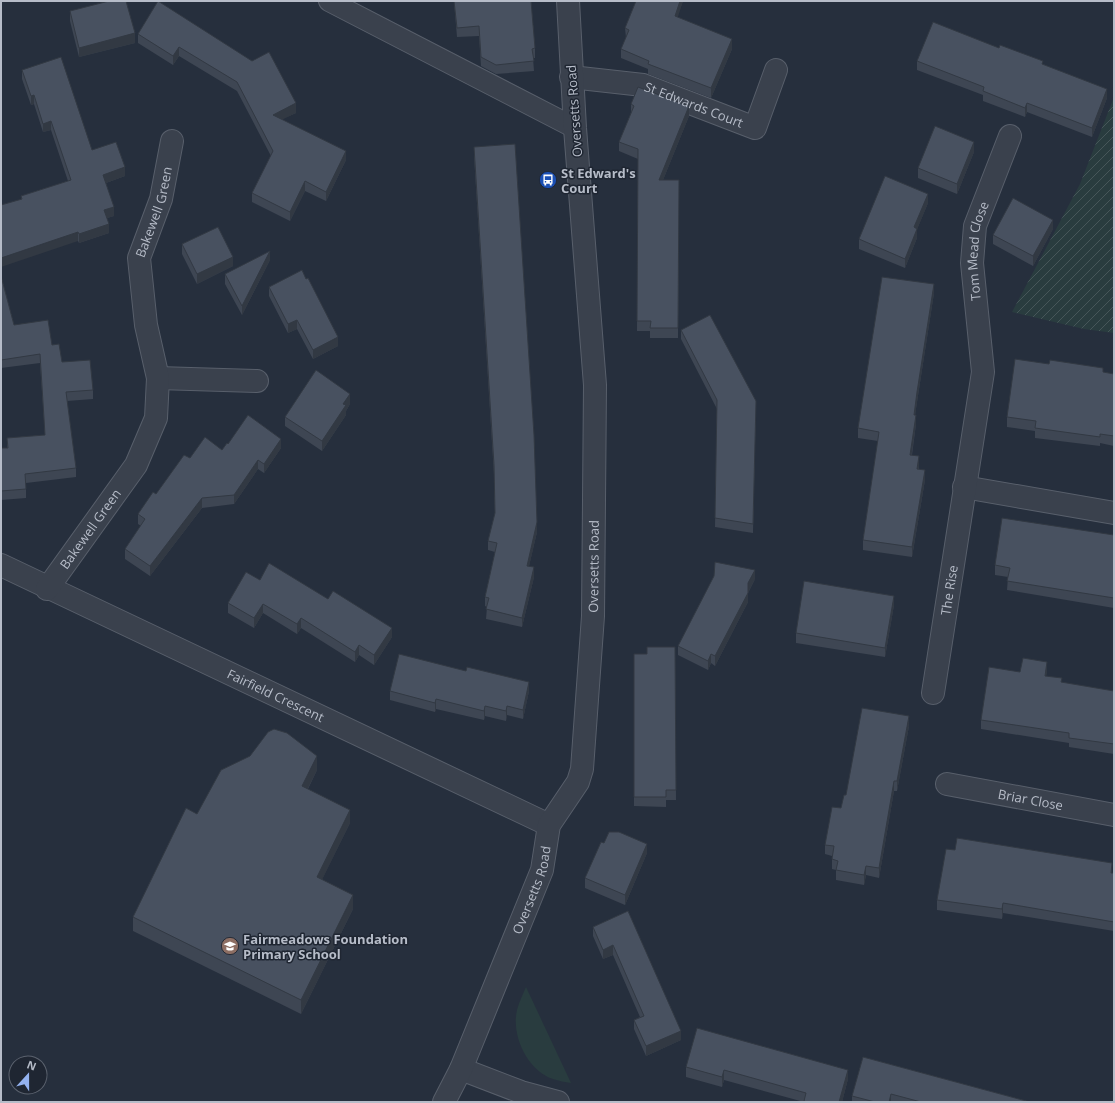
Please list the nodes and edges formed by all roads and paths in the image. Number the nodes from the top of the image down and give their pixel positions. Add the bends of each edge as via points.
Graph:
1 (329, 1) edge
2 (568, 1) edge
3 (776, 70) dead end
4 (571, 77) junction
5 (575, 128) junction
6 (1010, 136) dead end
7 (172, 140) dead end
8 (982, 372) joint
9 (158, 378) junction
10 (257, 382) dead end
11 (964, 487) junction
12 (1114, 513) edge
13 (1, 565) edge
14 (47, 589) junction
15 (933, 693) dead end
16 (947, 784) dead end
17 (1114, 815) edge
18 (549, 825) junction
19 (462, 1069) junction
20 (444, 1102) edge
21 (558, 1102) edge

1 - 5 lane
2 - 4 street, Oversetts Road
3 - 4 street, St Edwards Court via 755,128 643,85
4 - 5 street, Oversetts Road
5 - 18 street, Oversetts Road via 595,385 593,616 582,769 578,782
6 - 8 street, Tom Mead Close via 975,226 972,263
7 - 9 street, Bakewell Green via 162,199 139,258 146,325
8 - 11 street, The Rise
9 - 10 street
9 - 14 street, Bakewell Green via 156,418 136,465
11 - 12 street
11 - 15 street, The Rise
13 - 14 street, Fairfield Crescent
14 - 18 street, Fairfield Crescent
16 - 17 street, Briar Close
18 - 19 street, Oversetts Road via 542,870
19 - 20 street, Oversetts Road
19 - 21 street via 521,1092

